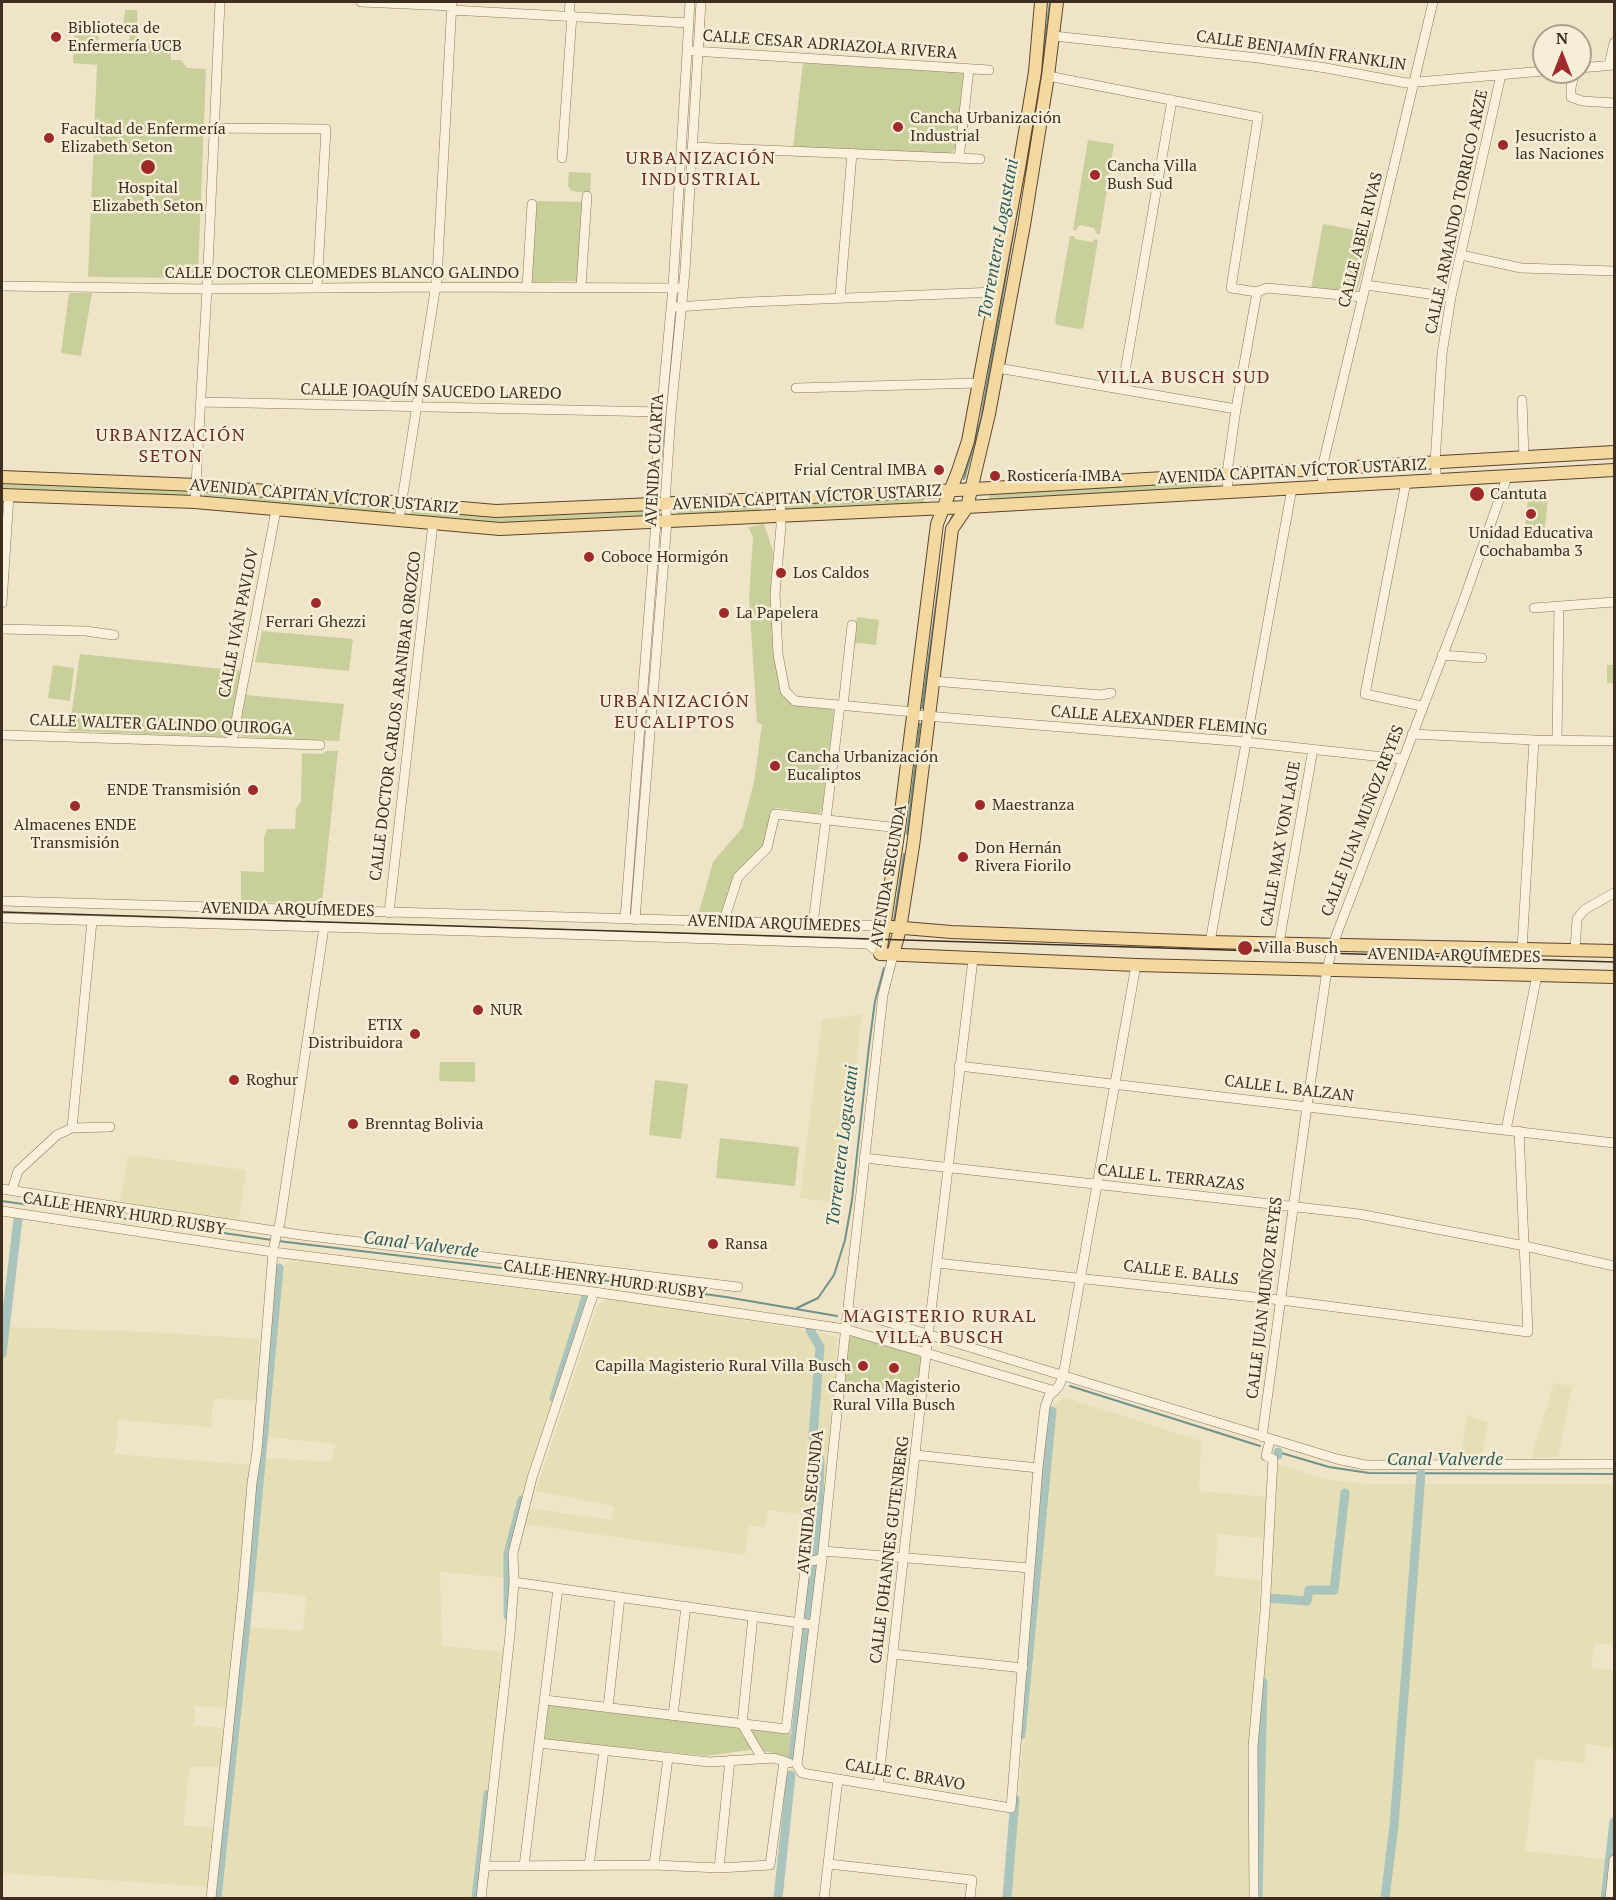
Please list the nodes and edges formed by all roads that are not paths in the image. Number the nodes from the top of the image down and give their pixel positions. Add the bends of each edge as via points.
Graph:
1 (220, 2) edge
2 (361, 2) edge
3 (570, 2) edge
4 (690, 2) edge
5 (701, 2) edge
6 (1041, 2) edge
7 (1057, 2) edge
8 (1433, 2) edge
9 (452, 6) edge
10 (571, 15) junction
11 (689, 23) junction
12 (1054, 36) junction
13 (1614, 43) edge
14 (688, 51) junction
15 (698, 51) junction
16 (1612, 65) edge
17 (1592, 67) edge
18 (969, 69) junction
19 (989, 70) dead end
20 (1532, 72) edge
21 (1501, 75) junction
22 (1048, 76) junction
23 (1414, 82) junction
24 (1572, 84) edge
25 (1172, 100) junction
26 (1614, 103) edge
27 (214, 128) junction
28 (693, 147) junction
29 (852, 153) junction
30 (562, 158) dead end
31 (959, 158) junction
32 (980, 159) dead end
33 (587, 196) dead end
34 (532, 204) dead end
35 (1461, 255) junction
36 (1614, 271) edge
37 (1366, 285) junction
38 (2, 286) edge
39 (434, 287) junction
40 (527, 287) junction
41 (581, 287) junction
42 (673, 287) junction
43 (316, 288) junction
44 (683, 288) junction
45 (207, 289) junction
46 (996, 292) junction
47 (1257, 292) junction
48 (1363, 297) junction
49 (1451, 297) junction
50 (840, 298) junction
51 (681, 306) junction
52 (671, 307) junction
53 (998, 368) junction
54 (978, 383) junction
55 (796, 388) dead end
56 (1122, 389) junction
57 (1522, 400) dead end
58 (201, 402) junction
59 (416, 407) junction
60 (1236, 409) junction
61 (661, 412) junction
62 (1614, 452) edge
63 (1524, 458) junction
64 (1435, 463) junction
65 (1322, 468) junction
66 (1614, 470) edge
67 (1227, 473) junction
68 (2, 477) edge
69 (1506, 477) junction
70 (1437, 481) junction
71 (1406, 482) junction
72 (197, 485) junction
73 (1323, 487) junction
74 (990, 488) junction
75 (1292, 488) junction
76 (971, 489) junction
77 (951, 490) junction
78 (922, 492) junction
79 (1228, 492) junction
80 (5, 495) edge
81 (780, 498) junction
82 (195, 502) junction
83 (401, 502) junction
84 (659, 503) junction
85 (989, 505) junction
86 (967, 507) junction
87 (944, 508) junction
88 (921, 509) junction
89 (276, 510) junction
90 (780, 515) junction
91 (399, 519) junction
92 (661, 522) junction
93 (433, 523) junction
94 (1614, 602) edge
95 (2, 603) edge
96 (1560, 607) junction
97 (1533, 608) dead end
98 (852, 625) dead end
99 (2, 629) edge
100 (114, 635) dead end
101 (1442, 655) junction
102 (1482, 658) dead end
103 (933, 681) junction
104 (1111, 693) dead end
105 (841, 705) junction
106 (1422, 706) junction
107 (914, 713) junction
108 (929, 717) junction
109 (1412, 734) junction
110 (2, 735) edge
111 (1557, 739) junction
112 (1534, 740) junction
113 (1614, 741) edge
114 (232, 742) junction
115 (1245, 742) junction
116 (320, 745) dead end
117 (1313, 750) junction
118 (1402, 759) junction
119 (826, 819) junction
120 (899, 828) junction
121 (1614, 893) edge
122 (2, 901) edge
123 (388, 913) junction
124 (2, 918) edge
125 (630, 920) junction
126 (92, 921) junction
127 (724, 921) junction
128 (813, 924) junction
129 (885, 926) junction
130 (324, 927) junction
131 (900, 928) junction
132 (1210, 942) junction
133 (1279, 943) junction
134 (1333, 944) junction
135 (1522, 950) junction
136 (1575, 950) junction
137 (1614, 951) edge
138 (880, 954) junction
139 (893, 955) junction
140 (973, 959) junction
141 (1136, 965) junction
142 (1327, 970) junction
143 (1537, 975) junction
144 (1614, 977) edge
145 (959, 1066) junction
146 (1116, 1084) junction
147 (1306, 1106) junction
148 (110, 1127) dead end
149 (72, 1128) junction
150 (1506, 1130) junction
151 (1519, 1131) junction
152 (1614, 1143) edge
153 (864, 1158) junction
154 (947, 1167) junction
155 (1098, 1185) junction
156 (2, 1189) edge
157 (12, 1190) junction
158 (1292, 1207) junction
159 (2, 1211) edge
160 (275, 1241) junction
161 (1525, 1246) junction
162 (937, 1263) junction
163 (1614, 1266) edge
164 (1081, 1277) junction
165 (738, 1287) dead end
166 (594, 1292) junction
167 (1281, 1300) junction
168 (848, 1310) junction
169 (845, 1329) junction
170 (928, 1334) junction
171 (926, 1353) junction
172 (1063, 1376) junction
173 (1055, 1391) junction
174 (1266, 1439) junction
175 (916, 1455) junction
176 (1614, 1464) edge
177 (1038, 1468) junction
178 (823, 1555) junction
179 (905, 1558) junction
180 (1030, 1568) junction
181 (514, 1582) junction
182 (558, 1588) junction
183 (620, 1597) junction
184 (686, 1606) junction
185 (753, 1616) junction
186 (798, 1623) junction
187 (814, 1625) junction
188 (893, 1654) junction
189 (1023, 1668) junction
190 (545, 1700) junction
191 (608, 1708) junction
192 (674, 1716) junction
193 (742, 1724) junction
194 (539, 1743) junction
195 (604, 1750) junction
196 (668, 1758) junction
197 (762, 1758) junction
198 (730, 1760) junction
199 (784, 1761) junction
200 (797, 1766) junction
201 (838, 1779) junction
202 (878, 1786) junction
203 (1614, 1860) edge
204 (829, 1863) junction
205 (654, 1865) junction
206 (485, 1866) junction
207 (524, 1866) junction
208 (589, 1866) junction
209 (719, 1868) junction
210 (211, 1899) edge
211 (481, 1899) edge
212 (824, 1899) edge
213 (970, 1899) edge
214 (1254, 1899) edge
215 (1610, 1899) edge

1 - 27 street
2 - 9 street
3 - 10 street
4 - 11 street, AVENIDA CUARTA
5 - 15 street, AVENIDA CUARTA
6 - 46 main road, AVENIDA SEGUNDA via 1035,72
7 - 12 main road, AVENIDA SEGUNDA
8 - 23 street, CALLE ABEL RIVAS
9 - 10 street
9 - 39 street
10 - 11 street
10 - 30 street
11 - 14 street, AVENIDA CUARTA
12 - 22 main road, AVENIDA SEGUNDA
12 - 23 street, CALLE BENJAMÍN FRANKLIN via 1258,58
13 - 16 street
14 - 15 street, CALLE CESAR ADRIAZOLA RIVERA
14 - 42 street, AVENIDA CUARTA
15 - 18 street, CALLE CESAR ADRIAZOLA RIVERA
15 - 28 street, AVENIDA CUARTA
16 - 17 street
18 - 19 street, CALLE CESAR ADRIAZOLA RIVERA
18 - 31 street, CALLE CESAR ADRIAZOLA RIVERA
20 - 21 street, CALLE BENJAMÍN FRANKLIN
21 - 23 street, CALLE BENJAMÍN FRANKLIN
21 - 35 street, CALLE ARMANDO TORRICO ARZE
22 - 25 street
22 - 53 main road, AVENIDA SEGUNDA
23 - 37 street, CALLE ABEL RIVAS
24 - 26 street via 1571,97
25 - 47 street via 1258,117 1231,288
25 - 56 street
27 - 43 street via 326,129
27 - 45 street
28 - 29 street
28 - 44 street, AVENIDA CUARTA
29 - 31 street
29 - 50 street
31 - 32 street
33 - 41 street
34 - 40 street
35 - 36 street via 1521,268
35 - 49 street, CALLE ARMANDO TORRICO ARZE
37 - 48 street, CALLE ABEL RIVAS
37 - 49 street
38 - 45 street, CALLE DOCTOR CLEOMEDES BLANCO GALINDO
39 - 40 street, CALLE DOCTOR CLEOMEDES BLANCO GALINDO
39 - 43 street, CALLE DOCTOR CLEOMEDES BLANCO GALINDO
39 - 59 street
40 - 41 street, CALLE DOCTOR CLEOMEDES BLANCO GALINDO
41 - 42 street, CALLE DOCTOR CLEOMEDES BLANCO GALINDO
42 - 44 street, CALLE DOCTOR CLEOMEDES BLANCO GALINDO
42 - 52 street, AVENIDA CUARTA
43 - 45 street, CALLE DOCTOR CLEOMEDES BLANCO GALINDO
44 - 51 street, AVENIDA CUARTA
45 - 58 street
46 - 50 street
46 - 54 main road, AVENIDA SEGUNDA
47 - 48 street via 1267,288
47 - 60 street
48 - 65 street, CALLE ABEL RIVAS
49 - 64 street, CALLE ARMANDO TORRICO ARZE via 1442,354
50 - 51 street
51 - 52 street
51 - 84 street, AVENIDA CUARTA
52 - 61 street, AVENIDA CUARTA
53 - 56 street
53 - 76 main road, AVENIDA SEGUNDA
54 - 55 street
54 - 77 main road, AVENIDA SEGUNDA via 968,441
56 - 60 street
57 - 63 street
58 - 59 street, CALLE JOAQUÍN SAUCEDO LAREDO
58 - 72 street
59 - 61 street, CALLE JOAQUÍN SAUCEDO LAREDO
59 - 83 street
60 - 67 street
61 - 84 street, AVENIDA CUARTA
62 - 63 main road, AVENIDA CAPITAN VÍCTOR USTARIZ
63 - 64 main road, AVENIDA CAPITAN VÍCTOR USTARIZ
64 - 65 main road, AVENIDA CAPITAN VÍCTOR USTARIZ
64 - 70 street, CALLE ARMANDO TORRICO ARZE
65 - 67 main road, AVENIDA CAPITAN VÍCTOR USTARIZ
65 - 73 street, CALLE ABEL RIVAS
66 - 69 main road, AVENIDA CAPITAN VÍCTOR USTARIZ
67 - 74 main road, AVENIDA CAPITAN VÍCTOR USTARIZ
67 - 79 street
68 - 72 main road, AVENIDA CAPITAN VÍCTOR USTARIZ
69 - 70 main road, AVENIDA CAPITAN VÍCTOR USTARIZ
69 - 101 street, CALLE JUAN MUÑOZ REYES
70 - 71 main road, AVENIDA CAPITAN VÍCTOR USTARIZ
71 - 73 main road, AVENIDA CAPITAN VÍCTOR USTARIZ
71 - 106 street via 1365,694
72 - 82 street
72 - 83 main road, AVENIDA CAPITAN VÍCTOR USTARIZ
73 - 75 main road, AVENIDA CAPITAN VÍCTOR USTARIZ
74 - 76 main road, AVENIDA CAPITAN VÍCTOR USTARIZ
74 - 85 main road via 985,496
75 - 79 main road, AVENIDA CAPITAN VÍCTOR USTARIZ
75 - 115 street
76 - 77 main road, AVENIDA CAPITAN VÍCTOR USTARIZ
76 - 86 main road, AVENIDA SEGUNDA
77 - 78 main road, AVENIDA CAPITAN VÍCTOR USTARIZ
77 - 87 main road, AVENIDA SEGUNDA
78 - 81 main road, AVENIDA CAPITAN VÍCTOR USTARIZ
78 - 88 main road via 929,501
79 - 85 main road, AVENIDA CAPITAN VÍCTOR USTARIZ
80 - 82 main road, AVENIDA CAPITAN VÍCTOR USTARIZ
80 - 95 street
81 - 84 main road, AVENIDA CAPITAN VÍCTOR USTARIZ
81 - 90 street
82 - 89 main road, AVENIDA CAPITAN VÍCTOR USTARIZ
83 - 84 main road, AVENIDA CAPITAN VÍCTOR USTARIZ via 496,511
83 - 91 street
84 - 92 street, AVENIDA CUARTA
85 - 86 main road, AVENIDA CAPITAN VÍCTOR USTARIZ
86 - 87 main road, AVENIDA CAPITAN VÍCTOR USTARIZ
86 - 103 main road, AVENIDA SEGUNDA via 952,529
87 - 88 main road, AVENIDA CAPITAN VÍCTOR USTARIZ
87 - 107 main road, AVENIDA SEGUNDA via 937,524
88 - 90 main road, AVENIDA CAPITAN VÍCTOR USTARIZ
89 - 91 main road, AVENIDA CAPITAN VÍCTOR USTARIZ
89 - 114 street, CALLE IVÁN PAVLOV
90 - 92 main road, AVENIDA CAPITAN VÍCTOR USTARIZ
90 - 105 street, CALLE ALEXANDER FLEMING via 775,594 783,684 795,701
91 - 93 main road, AVENIDA CAPITAN VÍCTOR USTARIZ
92 - 93 main road, AVENIDA CAPITAN VÍCTOR USTARIZ via 500,529
92 - 125 street, AVENIDA CUARTA
93 - 123 street, CALLE DOCTOR CARLOS ARANIBAR OROZCO
94 - 96 street
96 - 97 street
96 - 111 street
98 - 105 street
99 - 100 street
101 - 102 street
101 - 106 street, CALLE JUAN MUÑOZ REYES
103 - 104 street
103 - 108 main road, AVENIDA SEGUNDA
105 - 107 street, CALLE ALEXANDER FLEMING
105 - 119 street
106 - 109 street, CALLE JUAN MUÑOZ REYES
107 - 108 street, CALLE ALEXANDER FLEMING
107 - 120 main road, AVENIDA SEGUNDA
108 - 115 street, CALLE ALEXANDER FLEMING
108 - 131 main road, AVENIDA SEGUNDA
109 - 112 street
109 - 118 street, CALLE JUAN MUÑOZ REYES
110 - 114 street, CALLE WALTER GALINDO QUIROGA
111 - 112 street
111 - 113 street
112 - 135 street
114 - 116 street, CALLE WALTER GALINDO QUIROGA
115 - 117 street, CALLE ALEXANDER FLEMING
115 - 132 street
117 - 118 street, CALLE ALEXANDER FLEMING
117 - 133 street, CALLE MAX VON LAUE
118 - 134 street, CALLE JUAN MUÑOZ REYES
119 - 120 street
119 - 127 street via 775,814 767,848 738,877
119 - 128 street
120 - 129 main road, AVENIDA SEGUNDA
121 - 136 street via 1584,910 1577,919
122 - 123 street, AVENIDA ARQUÍMEDES
123 - 125 street, AVENIDA ARQUÍMEDES
124 - 126 street, AVENIDA ARQUÍMEDES
125 - 127 street, AVENIDA ARQUÍMEDES
126 - 130 street, AVENIDA ARQUÍMEDES
126 - 149 street
127 - 128 street, AVENIDA ARQUÍMEDES
128 - 129 street, AVENIDA ARQUÍMEDES
129 - 131 main road, AVENIDA ARQUÍMEDES
129 - 138 main road, AVENIDA SEGUNDA
130 - 138 street, AVENIDA ARQUÍMEDES via 868,944
130 - 160 street
131 - 132 main road, AVENIDA ARQUÍMEDES
131 - 139 main road, AVENIDA SEGUNDA
132 - 133 main road, AVENIDA ARQUÍMEDES
133 - 134 main road, AVENIDA ARQUÍMEDES
134 - 135 main road, AVENIDA ARQUÍMEDES
134 - 142 street, CALLE JUAN MUÑOZ REYES
135 - 136 main road, AVENIDA ARQUÍMEDES
136 - 137 main road, AVENIDA ARQUÍMEDES
138 - 139 main road, AVENIDA ARQUÍMEDES
139 - 140 main road, AVENIDA ARQUÍMEDES
139 - 153 street, AVENIDA SEGUNDA via 883,996
140 - 141 main road, AVENIDA ARQUÍMEDES
140 - 145 street, CALLE JOHANNES GUTENBERG
141 - 142 main road, AVENIDA ARQUÍMEDES
141 - 146 street
142 - 143 main road, AVENIDA ARQUÍMEDES
142 - 147 street, CALLE JUAN MUÑOZ REYES
143 - 144 main road, AVENIDA ARQUÍMEDES
143 - 150 street
145 - 146 street, CALLE L. BALZAN
145 - 154 street, CALLE JOHANNES GUTENBERG
146 - 147 street, CALLE L. BALZAN
146 - 155 street
147 - 150 street, CALLE L. BALZAN
147 - 158 street, CALLE JUAN MUÑOZ REYES
148 - 149 street
149 - 157 street via 57,1135 18,1172
150 - 151 street, CALLE L. BALZAN
151 - 152 street, CALLE L. BALZAN
151 - 161 street
153 - 154 street, CALLE L. TERRAZAS
153 - 168 street, AVENIDA SEGUNDA
154 - 155 street, CALLE L. TERRAZAS
154 - 162 street, CALLE JOHANNES GUTENBERG
155 - 158 street, CALLE L. TERRAZAS
155 - 164 street
156 - 157 street, CALLE HENRY HURD RUSBY
157 - 160 street, CALLE HENRY HURD RUSBY
158 - 161 street, CALLE L. TERRAZAS via 1359,1214
158 - 167 street, CALLE JUAN MUÑOZ REYES
159 - 160 street, CALLE HENRY HURD RUSBY
160 - 165 street, CALLE HENRY HURD RUSBY
160 - 166 street, CALLE HENRY HURD RUSBY
160 - 210 street
161 - 163 street, CALLE L. TERRAZAS
161 - 167 street, CALLE E. BALLS via 1528,1332
162 - 164 street, CALLE E. BALLS
162 - 170 street, CALLE JOHANNES GUTENBERG
164 - 167 street, CALLE E. BALLS
164 - 172 street
166 - 169 street, CALLE HENRY HURD RUSBY
166 - 181 street via 532,1478 513,1553
167 - 174 street, CALLE JUAN MUÑOZ REYES
168 - 169 street, AVENIDA SEGUNDA
168 - 170 street
169 - 171 street, CALLE HENRY HURD RUSBY
169 - 178 street, AVENIDA SEGUNDA
170 - 171 street, CALLE JOHANNES GUTENBERG
170 - 172 street
171 - 173 street, CALLE HENRY HURD RUSBY
171 - 175 street, CALLE JOHANNES GUTENBERG
172 - 173 street
172 - 174 street
173 - 177 street via 1045,1407
174 - 176 street via 1365,1465
174 - 214 street, CALLE JUAN MUÑOZ REYES via 1270,1458 1265,1611 1253,1747
175 - 177 street
175 - 179 street, CALLE JOHANNES GUTENBERG
177 - 180 street
178 - 179 street
178 - 186 street via 806,1562
178 - 187 street, AVENIDA SEGUNDA
179 - 180 street
179 - 188 street, CALLE JOHANNES GUTENBERG
180 - 189 street
181 - 182 street
181 - 206 street
182 - 183 street
182 - 190 street
183 - 184 street
183 - 191 street
184 - 185 street
184 - 192 street
185 - 186 street
185 - 193 street
186 - 187 street
186 - 193 street via 786,1729
187 - 200 street, AVENIDA SEGUNDA
188 - 189 street
188 - 202 street, CALLE JOHANNES GUTENBERG
189 - 202 street, CALLE C. BRAVO via 1011,1808
190 - 191 street
190 - 194 street
191 - 192 street
192 - 193 street
193 - 197 street
194 - 195 street, CALLE C. BRAVO
194 - 207 street
195 - 196 street, CALLE C. BRAVO
195 - 208 street
196 - 198 street, CALLE C. BRAVO
196 - 205 street
197 - 198 street, CALLE C. BRAVO
197 - 199 street, CALLE C. BRAVO
198 - 209 street
199 - 200 street, CALLE C. BRAVO
199 - 209 street via 770,1865
200 - 201 street, CALLE C. BRAVO via 802,1773
201 - 202 street, CALLE C. BRAVO
201 - 204 street
203 - 215 street
204 - 212 street
204 - 213 street via 972,1880
205 - 208 street
205 - 209 street
206 - 207 street
206 - 211 street
207 - 208 street

